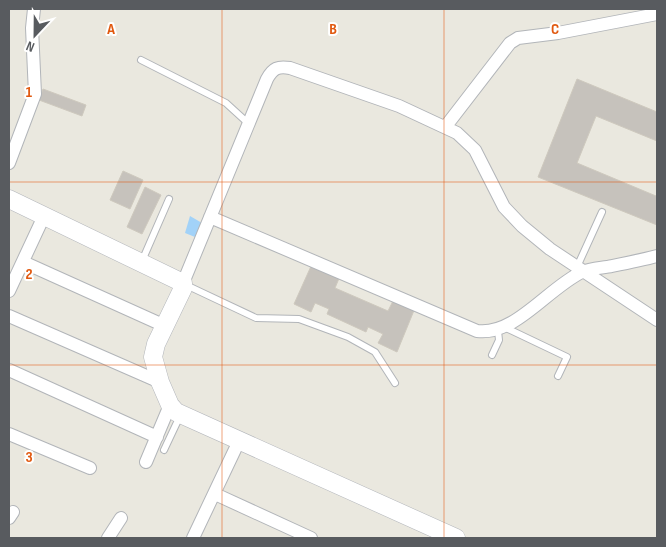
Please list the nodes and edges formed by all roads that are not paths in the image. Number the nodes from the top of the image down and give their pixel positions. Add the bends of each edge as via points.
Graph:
1 (34, 9) edge
2 (657, 14) edge
3 (141, 60) dead end
4 (249, 124) junction
5 (446, 126) junction
6 (9, 163) edge
7 (169, 199) dead end
8 (9, 200) edge
9 (602, 212) dead end
10 (44, 216) junction
11 (210, 217) junction
12 (657, 256) edge
13 (23, 262) junction
14 (142, 262) junction
15 (580, 269) junction
16 (182, 284) junction
17 (9, 291) edge
18 (9, 316) edge
19 (657, 320) edge
20 (164, 326) junction
21 (501, 329) junction
22 (492, 355) dead end
23 (9, 370) edge
24 (558, 376) dead end
25 (160, 382) junction
26 (395, 383) dead end
27 (175, 410) junction
28 (9, 434) edge
29 (157, 436) junction
30 (239, 441) junction
31 (164, 450) dead end
32 (146, 462) dead end
33 (90, 468) dead end
34 (214, 494) junction
35 (121, 518) dead end
36 (108, 538) edge
37 (193, 538) edge
38 (311, 538) edge
39 (456, 538) edge

1 - 6 street via 36,94
2 - 5 street via 568,32 518,38
3 - 4 lane via 226,103
4 - 5 street via 272,71 280,66 399,106
4 - 11 street
5 - 15 street via 475,150 504,206 550,249
7 - 14 lane
8 - 10 street
9 - 15 lane
10 - 13 street
10 - 14 street
11 - 16 street
11 - 21 street via 477,331
12 - 15 street
13 - 17 street
13 - 20 street
14 - 16 street
15 - 19 street
15 - 21 street
16 - 20 street
16 - 26 lane via 256,318 299,319 348,337 374,352
18 - 25 street
20 - 25 street via 153,357
21 - 22 lane
21 - 24 lane via 566,358
23 - 29 street
25 - 27 street
27 - 29 street
27 - 30 street
27 - 31 lane
28 - 33 street
29 - 32 street
30 - 34 street
30 - 39 street
34 - 37 street
34 - 38 street
35 - 36 street

